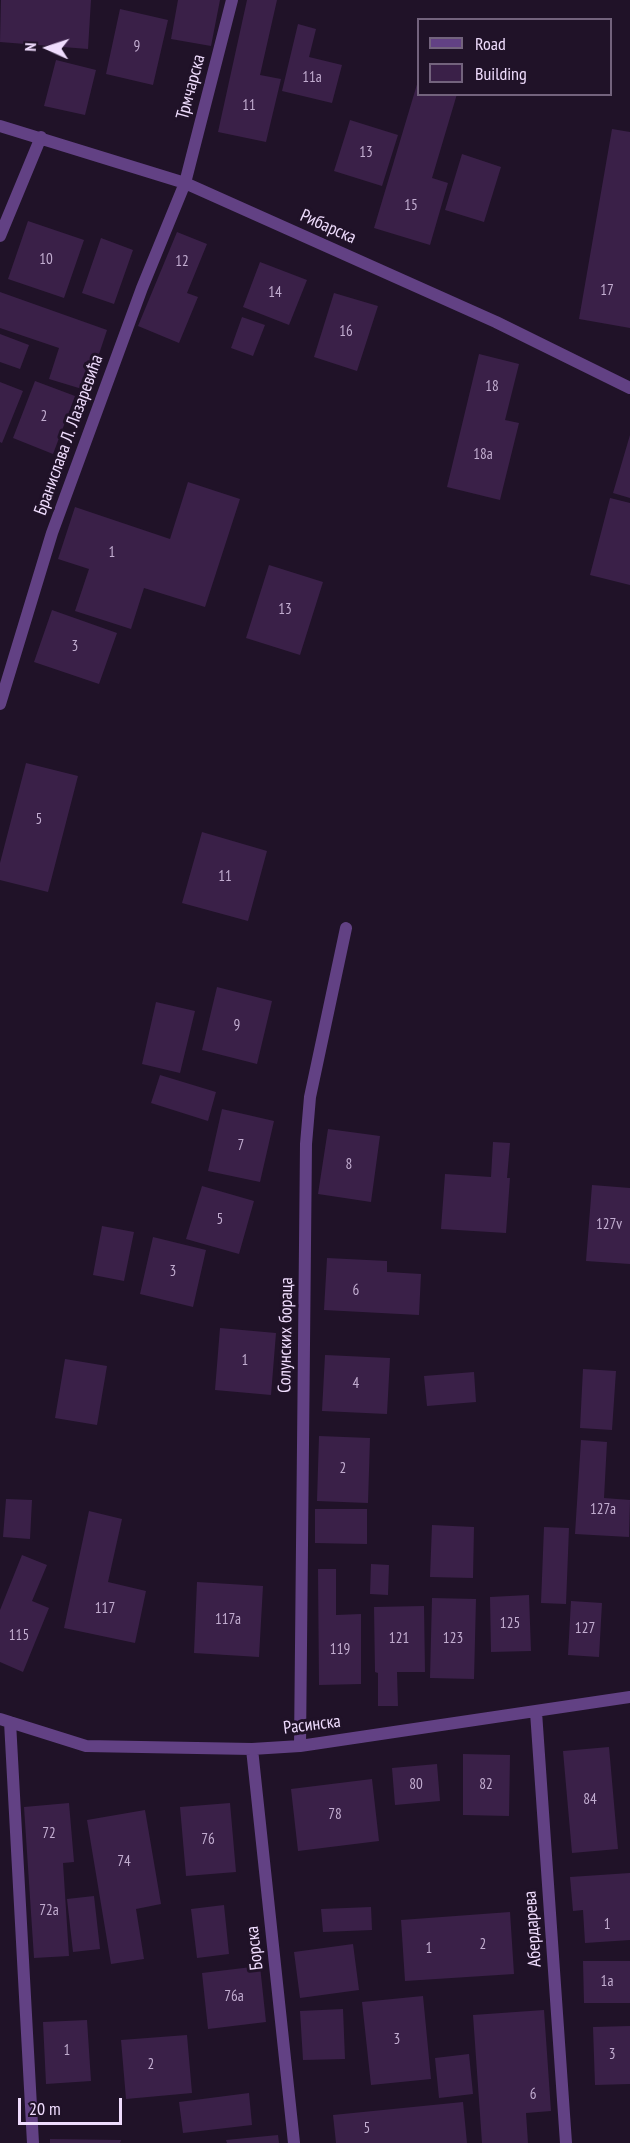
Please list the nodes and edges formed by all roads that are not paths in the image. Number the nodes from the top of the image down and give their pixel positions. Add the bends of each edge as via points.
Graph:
1 (232, 0) edge
2 (0, 126) edge
3 (41, 137) junction
4 (185, 183) junction
5 (0, 236) edge
6 (630, 388) edge
7 (0, 704) edge
8 (346, 928) dead end
9 (630, 1697) edge
10 (536, 1712) junction
11 (5, 1720) edge
12 (300, 1746) junction
13 (252, 1749) junction
14 (33, 2143) edge
15 (294, 2143) edge
16 (566, 2143) edge

1 - 4 street, Трмчарска
2 - 3 street, Рибарска
3 - 4 street, Рибарска
3 - 5 street
4 - 6 street, Рибарска via 496,322
4 - 7 street, Бранислава Л. Лазаревића via 52,533
8 - 12 street, Солунских бораца via 310,1096 306,1144
9 - 10 street, Расинска
10 - 12 street, Расинска
10 - 16 street, Абердарева
11 - 13 street, Расинска via 86,1746
11 - 14 street
12 - 13 street, Расинска
13 - 15 street, Борска

